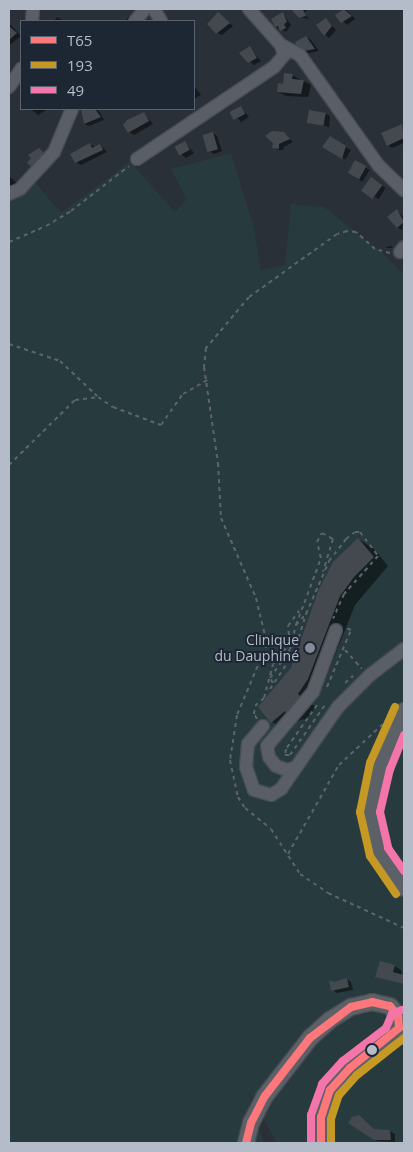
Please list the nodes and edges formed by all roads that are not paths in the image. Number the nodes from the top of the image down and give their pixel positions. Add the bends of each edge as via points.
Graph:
1 (145, 9) edge
2 (154, 9) edge
3 (249, 9) edge
4 (136, 20) edge
5 (160, 20) edge
6 (281, 45) junction
7 (20, 70) edge
8 (9, 87) edge
9 (72, 110) edge
10 (137, 160) road end
11 (404, 190) edge
12 (9, 194) edge
13 (336, 630) road end
14 (404, 649) edge
15 (404, 711) edge
16 (262, 726) road end
17 (294, 768) junction
18 (404, 888) edge
19 (402, 1020) edge
20 (246, 1143) edge
21 (321, 1143) edge

1 - 4 street
2 - 5 street
3 - 6 street
6 - 10 street via 284,55 274,67
6 - 11 street via 300,55 379,166
7 - 8 street
9 - 12 street via 54,152 20,189
13 - 17 street via 310,696 271,737 267,746 269,757 276,766 287,770
14 - 17 street via 368,676 321,728
15 - 18 main road via 380,766 370,812 379,852
16 - 17 street via 254,733 246,751 251,786 259,793 271,796 281,789
19 - 20 main road via 390,1006 372,1002 351,1007 330,1020 280,1074 251,1123
19 - 21 main road via 395,1034 350,1068 330,1090 321,1117

